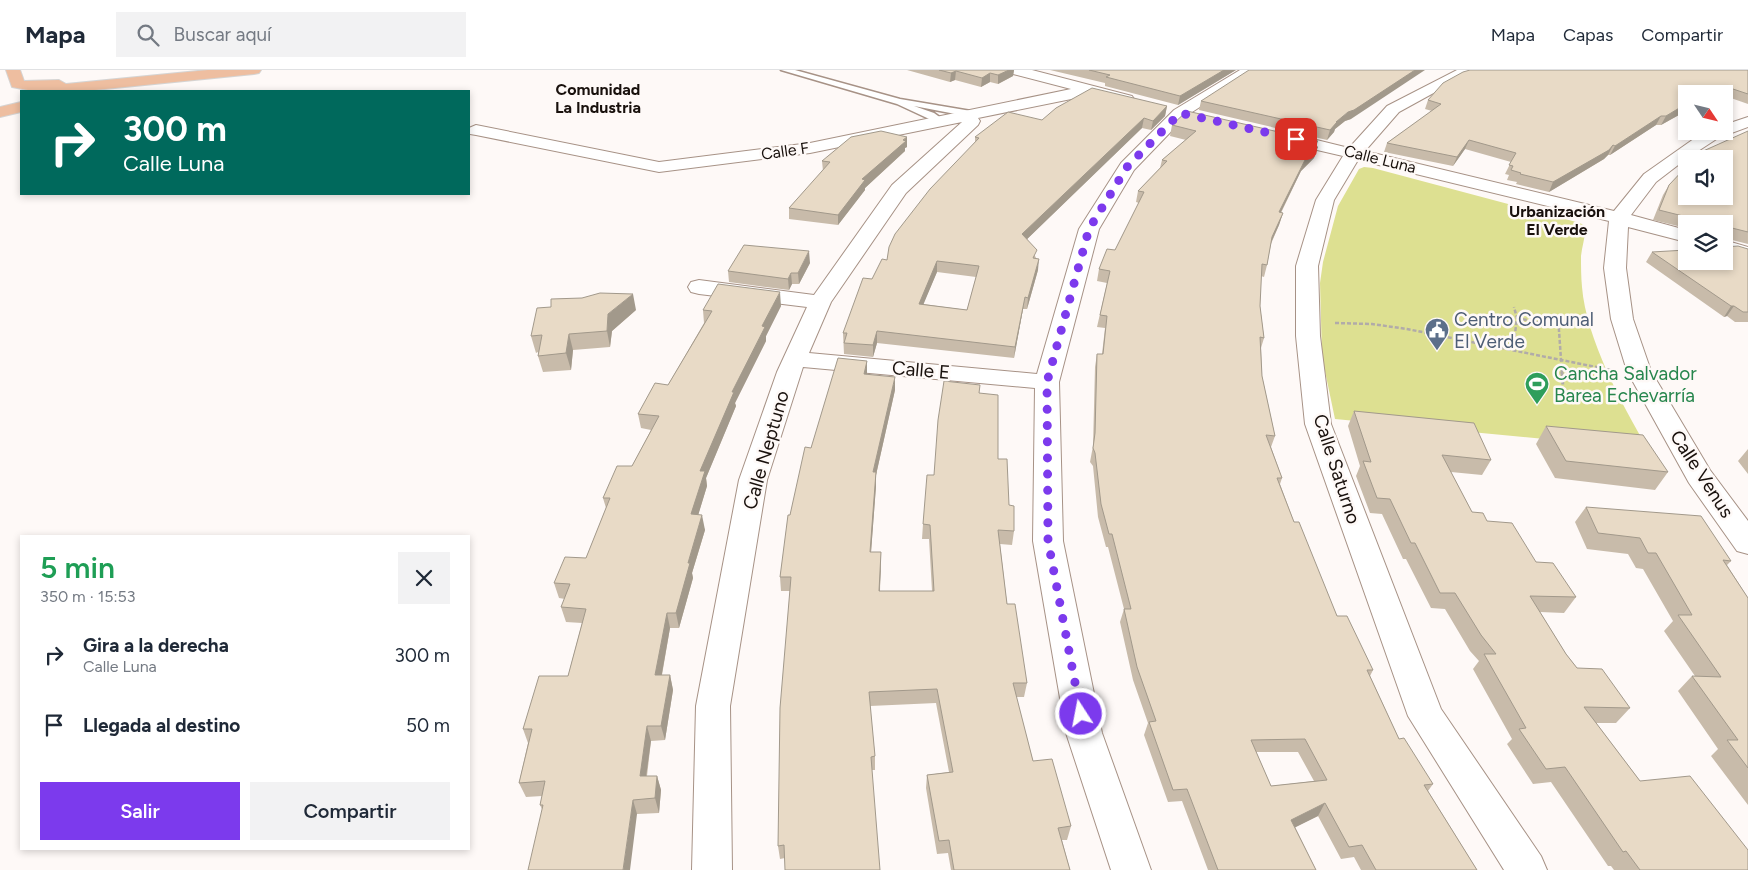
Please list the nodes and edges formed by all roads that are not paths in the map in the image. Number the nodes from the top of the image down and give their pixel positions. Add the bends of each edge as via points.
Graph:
1 (6, 70) edge
2 (13, 70) edge
3 (254, 70) edge
4 (261, 70) edge
5 (785, 70) edge
6 (1250, 70) edge
7 (1472, 70) edge
8 (1022, 72) edge
9 (0, 76) edge
10 (121, 84) junction
11 (52, 90) edge
12 (153, 90) edge
13 (1092, 90) junction
14 (900, 102) junction
15 (1138, 102) edge
16 (20, 107) edge
17 (0, 112) edge
18 (975, 115) junction
19 (940, 121) junction
20 (1748, 122) edge
21 (1733, 127) edge
22 (476, 130) dead end
23 (1267, 133) edge
24 (1704, 140) edge
25 (1354, 153) junction
26 (1619, 218) junction
27 (1678, 234) edge
28 (1733, 249) edge
29 (1748, 253) edge
30 (699, 287) dead end
31 (820, 302) junction
32 (795, 358) junction
33 (1047, 382) junction
34 (1748, 544) edge
35 (712, 870) edge
36 (1131, 870) edge
37 (1527, 870) edge

1 - 9 main road
2 - 10 main road via 17,84 27,86
3 - 10 main road
4 - 12 main road
5 - 14 lane
6 - 33 street via 1181,113 1127,167 1089,229
7 - 25 street, Calle Saturno via 1454,76 1394,109
8 - 13 street
8 - 18 street, Calle Neptuno via 1010,90
10 - 11 main road
13 - 15 street
13 - 18 street, Calle F
14 - 18 lane
14 - 19 lane via 908,108 934,115
16 - 17 main road
18 - 19 street, Calle F
18 - 31 street, Calle Neptuno via 899,190
19 - 22 street, Calle F via 810,148 659,167
20 - 21 street
23 - 25 street, Calle Luna
24 - 26 street via 1650,178
25 - 26 street, Calle Luna
25 - 37 street, Calle Saturno via 1325,200 1306,266 1308,336 1318,424 1426,716
26 - 27 street, Calle Luna
26 - 34 street, Calle Venus via 1615,268 1622,319 1642,376 1699,476
28 - 29 street
30 - 31 street
31 - 32 street, Calle Neptuno
32 - 33 street, Calle E
32 - 35 street, Calle Neptuno via 753,480 713,706
33 - 36 street via 1048,541 1084,733

